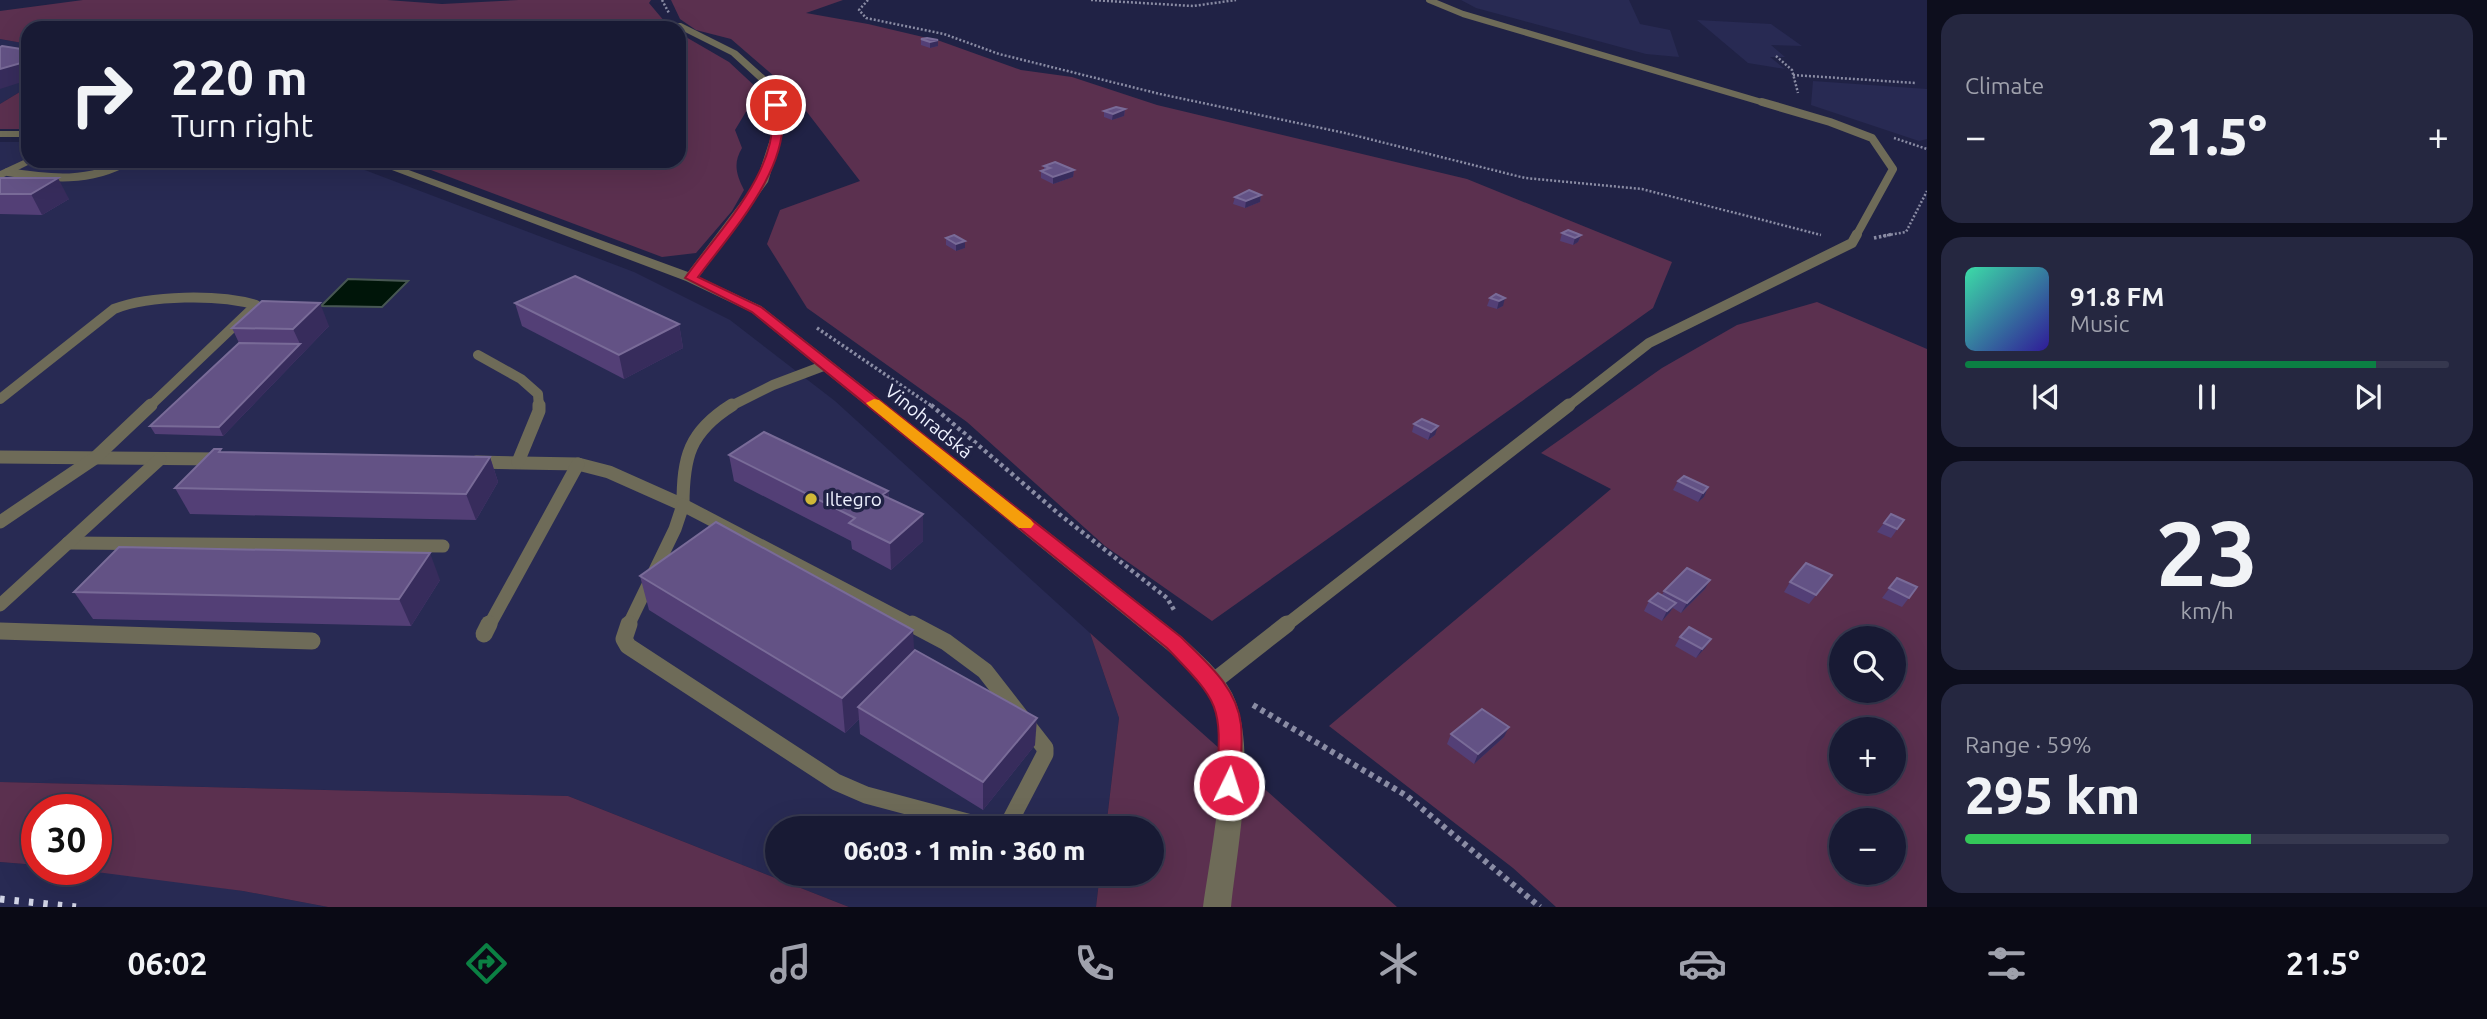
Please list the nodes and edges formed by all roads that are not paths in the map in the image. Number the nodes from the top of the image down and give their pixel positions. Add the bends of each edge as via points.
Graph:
1 (1429, 0) edge
2 (686, 29) edge
3 (0, 134) edge
4 (21, 134) edge
5 (21, 165) edge
6 (113, 168) edge
7 (393, 168) edge
8 (4, 174) edge
9 (691, 278) junction
10 (478, 355) dead end
11 (826, 365) junction
12 (0, 399) edge
13 (0, 457) edge
14 (95, 458) junction
15 (160, 459) junction
16 (238, 460) edge
17 (462, 462) edge
18 (518, 463) junction
19 (578, 464) junction
20 (683, 505) junction
21 (0, 522) edge
22 (68, 543) junction
23 (443, 546) dead end
24 (0, 605) edge
25 (0, 631) edge
26 (484, 634) dead end
27 (312, 641) dead end
28 (1213, 682) junction
29 (1217, 907) edge

1 - 28 lane via 1872,138 1893,169 1854,239 1649,343
2 - 9 street via 734,54 772,87 780,124 762,182
3 - 4 street
5 - 8 street
6 - 8 lane via 76,177
7 - 9 street, Vinohradská
9 - 11 street, Vinohradská via 756,309
10 - 18 lane via 531,385 538,394 539,411
11 - 20 lane via 748,397 703,427 688,453
11 - 28 street, Vinohradská via 1174,643
12 - 14 lane via 125,304 254,303 254,309
13 - 14 lane
14 - 15 lane
14 - 21 lane
15 - 16 lane
15 - 22 lane
17 - 18 lane
18 - 19 lane
19 - 20 lane via 609,472
19 - 26 lane
20 - 20 lane via 625,633 628,646 852,790 986,827 1010,821 1045,748 985,671 946,642
22 - 23 lane
22 - 24 lane
25 - 27 lane
28 - 29 street, Vinohradská via 1231,724

